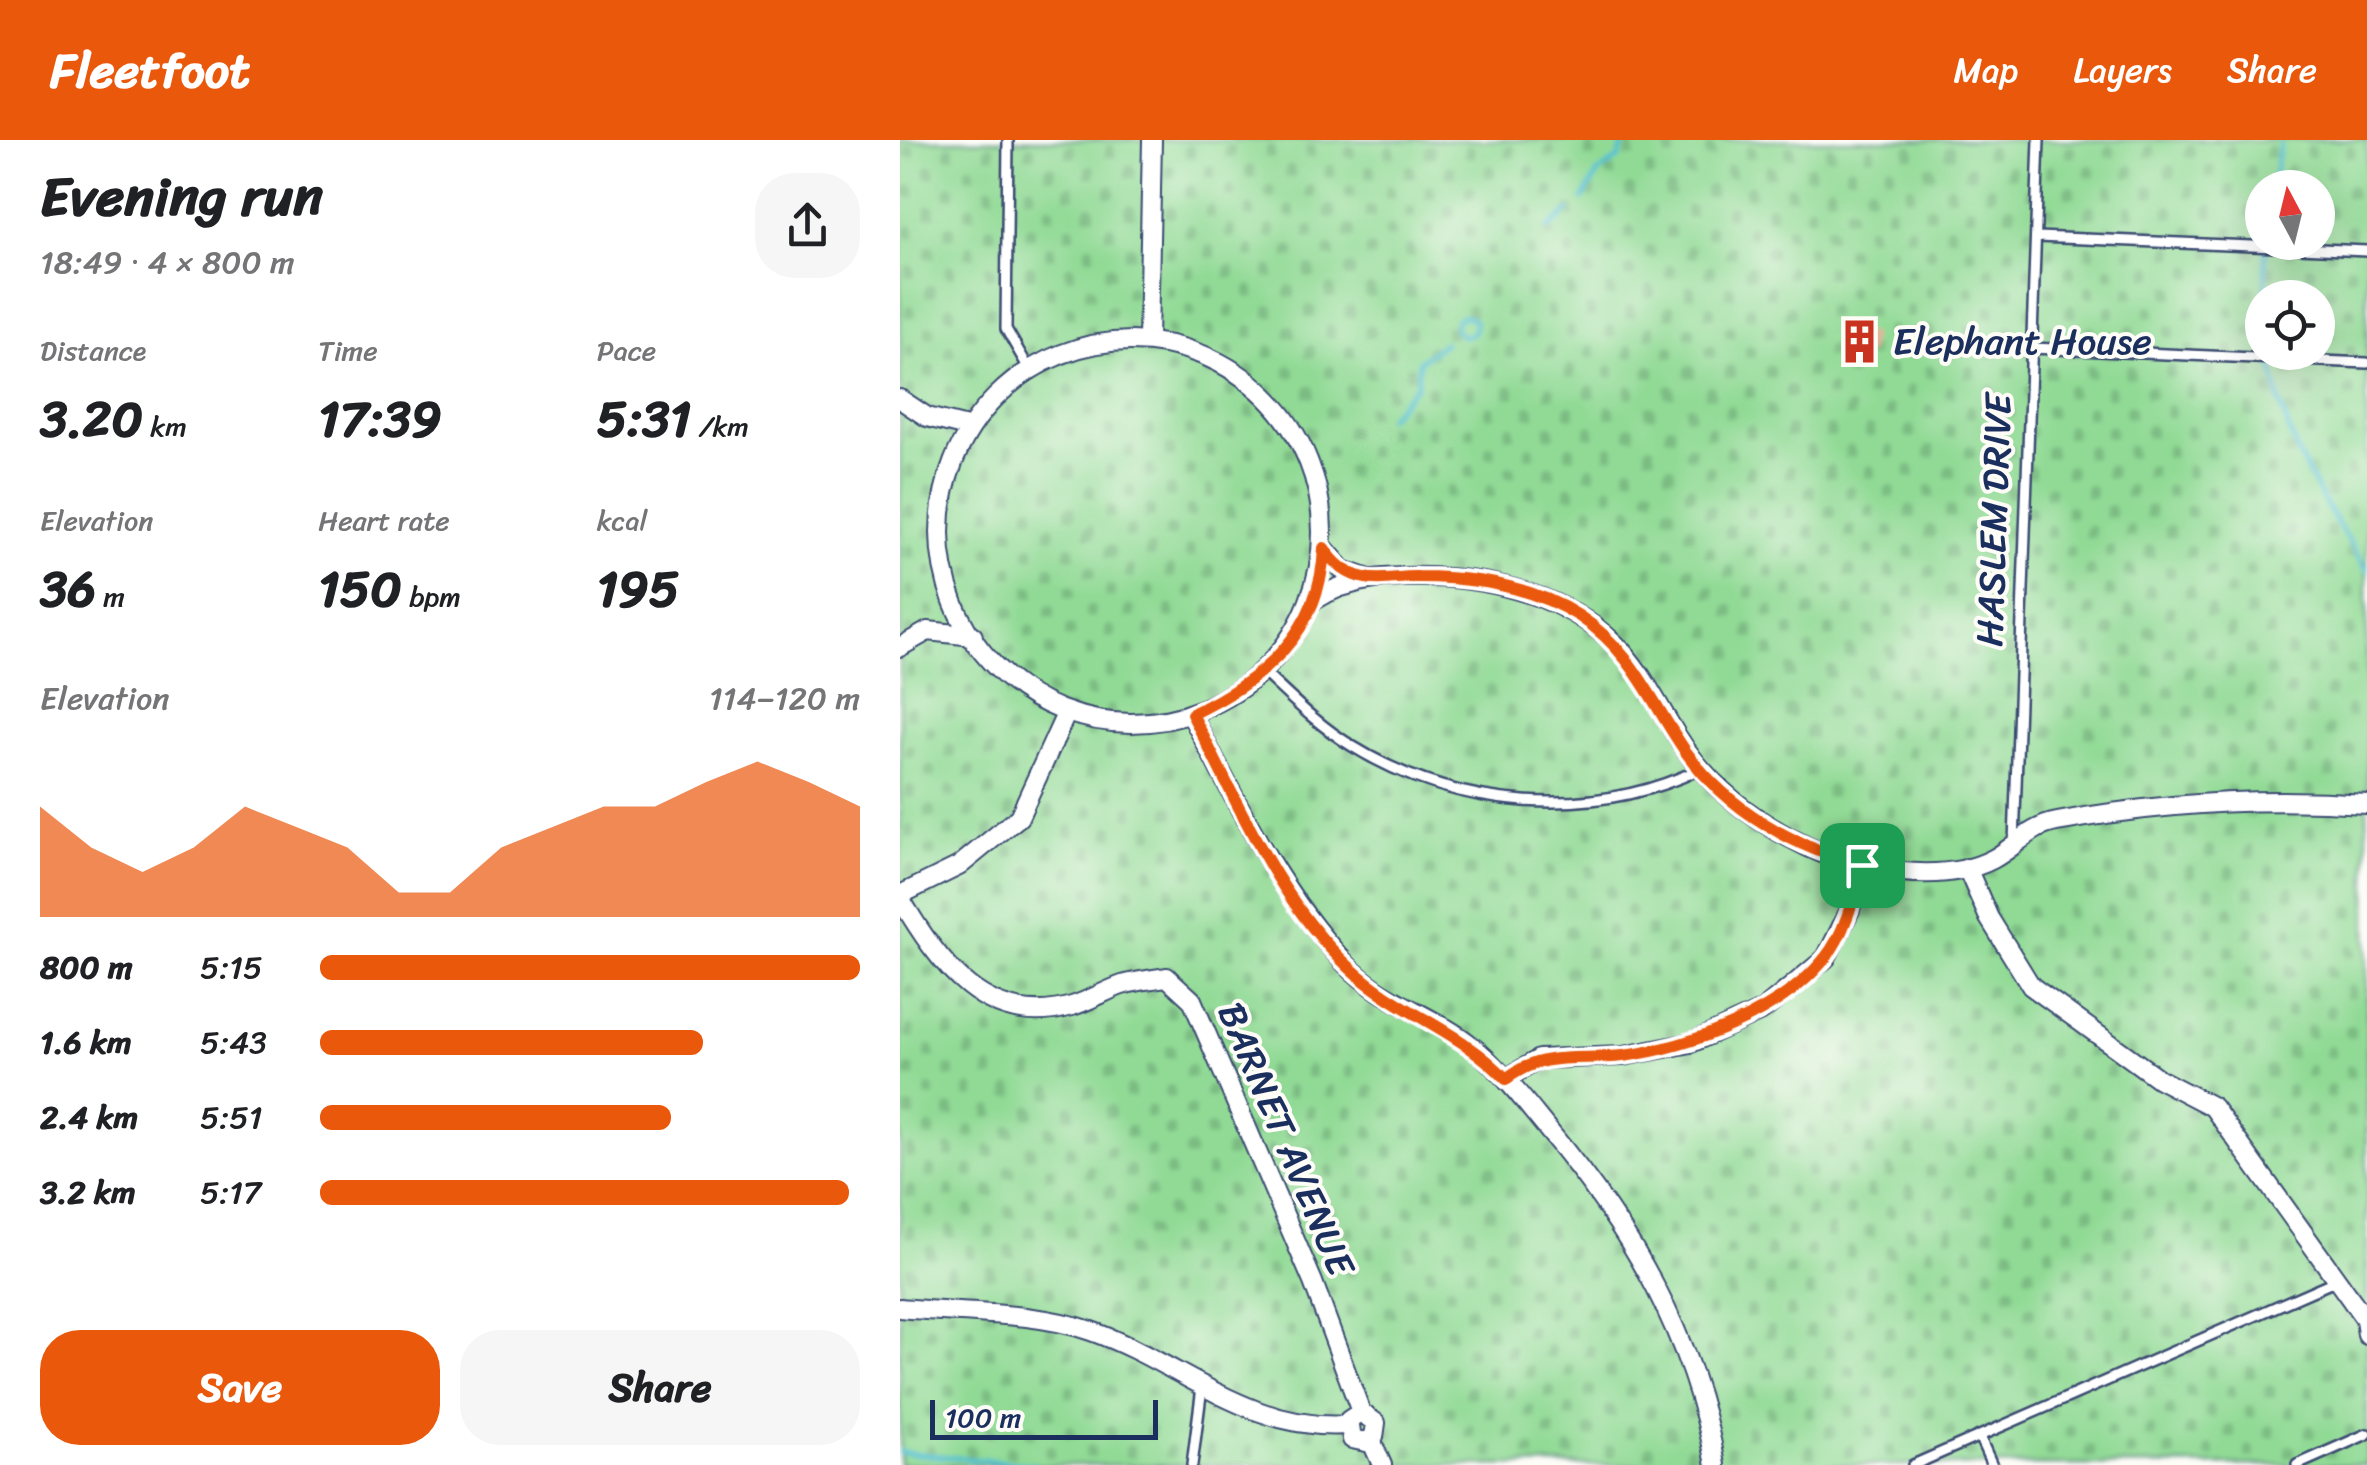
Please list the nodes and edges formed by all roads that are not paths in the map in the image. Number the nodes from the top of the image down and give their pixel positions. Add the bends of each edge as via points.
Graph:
1 (1008, 140) edge
2 (1152, 140) edge
3 (2039, 140) edge
4 (2037, 237) junction
5 (2367, 251) edge
6 (1148, 341) junction
7 (2032, 348) junction
8 (2367, 363) edge
9 (1028, 367) junction
10 (900, 400) edge
11 (967, 427) junction
12 (1324, 548) junction
13 (1369, 580) junction
14 (1315, 600) junction
15 (974, 636) junction
16 (900, 647) edge
17 (1263, 672) junction
18 (1066, 714) junction
19 (1192, 714) junction
20 (1700, 768) junction
21 (2367, 804) edge
22 (2014, 843) junction
23 (1862, 865) junction
24 (1967, 868) junction
25 (900, 897) edge
26 (1506, 1079) junction
27 (2337, 1280) junction
28 (900, 1308) edge
29 (2366, 1324) edge
30 (1202, 1387) junction
31 (1354, 1419) junction
32 (2367, 1434) edge
33 (1980, 1436) junction
34 (1192, 1465) edge
35 (1382, 1465) edge
36 (1716, 1465) edge
37 (1913, 1465) edge
38 (1992, 1465) edge
39 (2297, 1465) edge

1 - 9 lane via 1006,328
2 - 6 street
3 - 4 lane, HASLEM DRIVE
4 - 5 lane
4 - 7 lane, HASLEM DRIVE
6 - 9 street via 1090,341
6 - 12 street via 1211,364 1254,391 1279,418 1313,478
7 - 8 lane
7 - 22 lane, HASLEM DRIVE
9 - 11 street
10 - 11 street via 927,417
11 - 15 street via 947,472 940,530 949,584
12 - 13 street via 1343,570
12 - 14 street
13 - 14 street
13 - 20 street via 1494,584 1575,614 1632,664
14 - 17 street
15 - 16 street via 928,631
15 - 18 street via 1022,686
17 - 19 street
17 - 20 lane via 1352,747 1478,795 1558,805 1668,782
18 - 19 street via 1127,727
18 - 25 street via 1019,817 959,866
19 - 26 street via 1279,874 1323,939 1350,969 1469,1044
20 - 23 street via 1766,825
21 - 22 street via 2265,800 2163,807 2046,824
22 - 24 street
23 - 24 street
23 - 26 street via 1850,910 1826,958 1764,1010 1691,1043 1623,1056 1539,1059
24 - 27 street via 1983,908 2032,986 2159,1079 2213,1107
25 - 31 street, BARNET AVENUE via 929,946 970,990 1014,1009 1070,1007 1124,984 1167,977 1192,1000 1313,1282
26 - 36 street via 1604,1200 1650,1271 1696,1380
27 - 29 street
27 - 33 lane
28 - 30 street via 1090,1331
30 - 31 street via 1276,1420
30 - 34 lane
31 - 35 street, BARNET AVENUE via 1376,1422 1371,1440
32 - 39 lane
33 - 37 lane
33 - 38 lane

